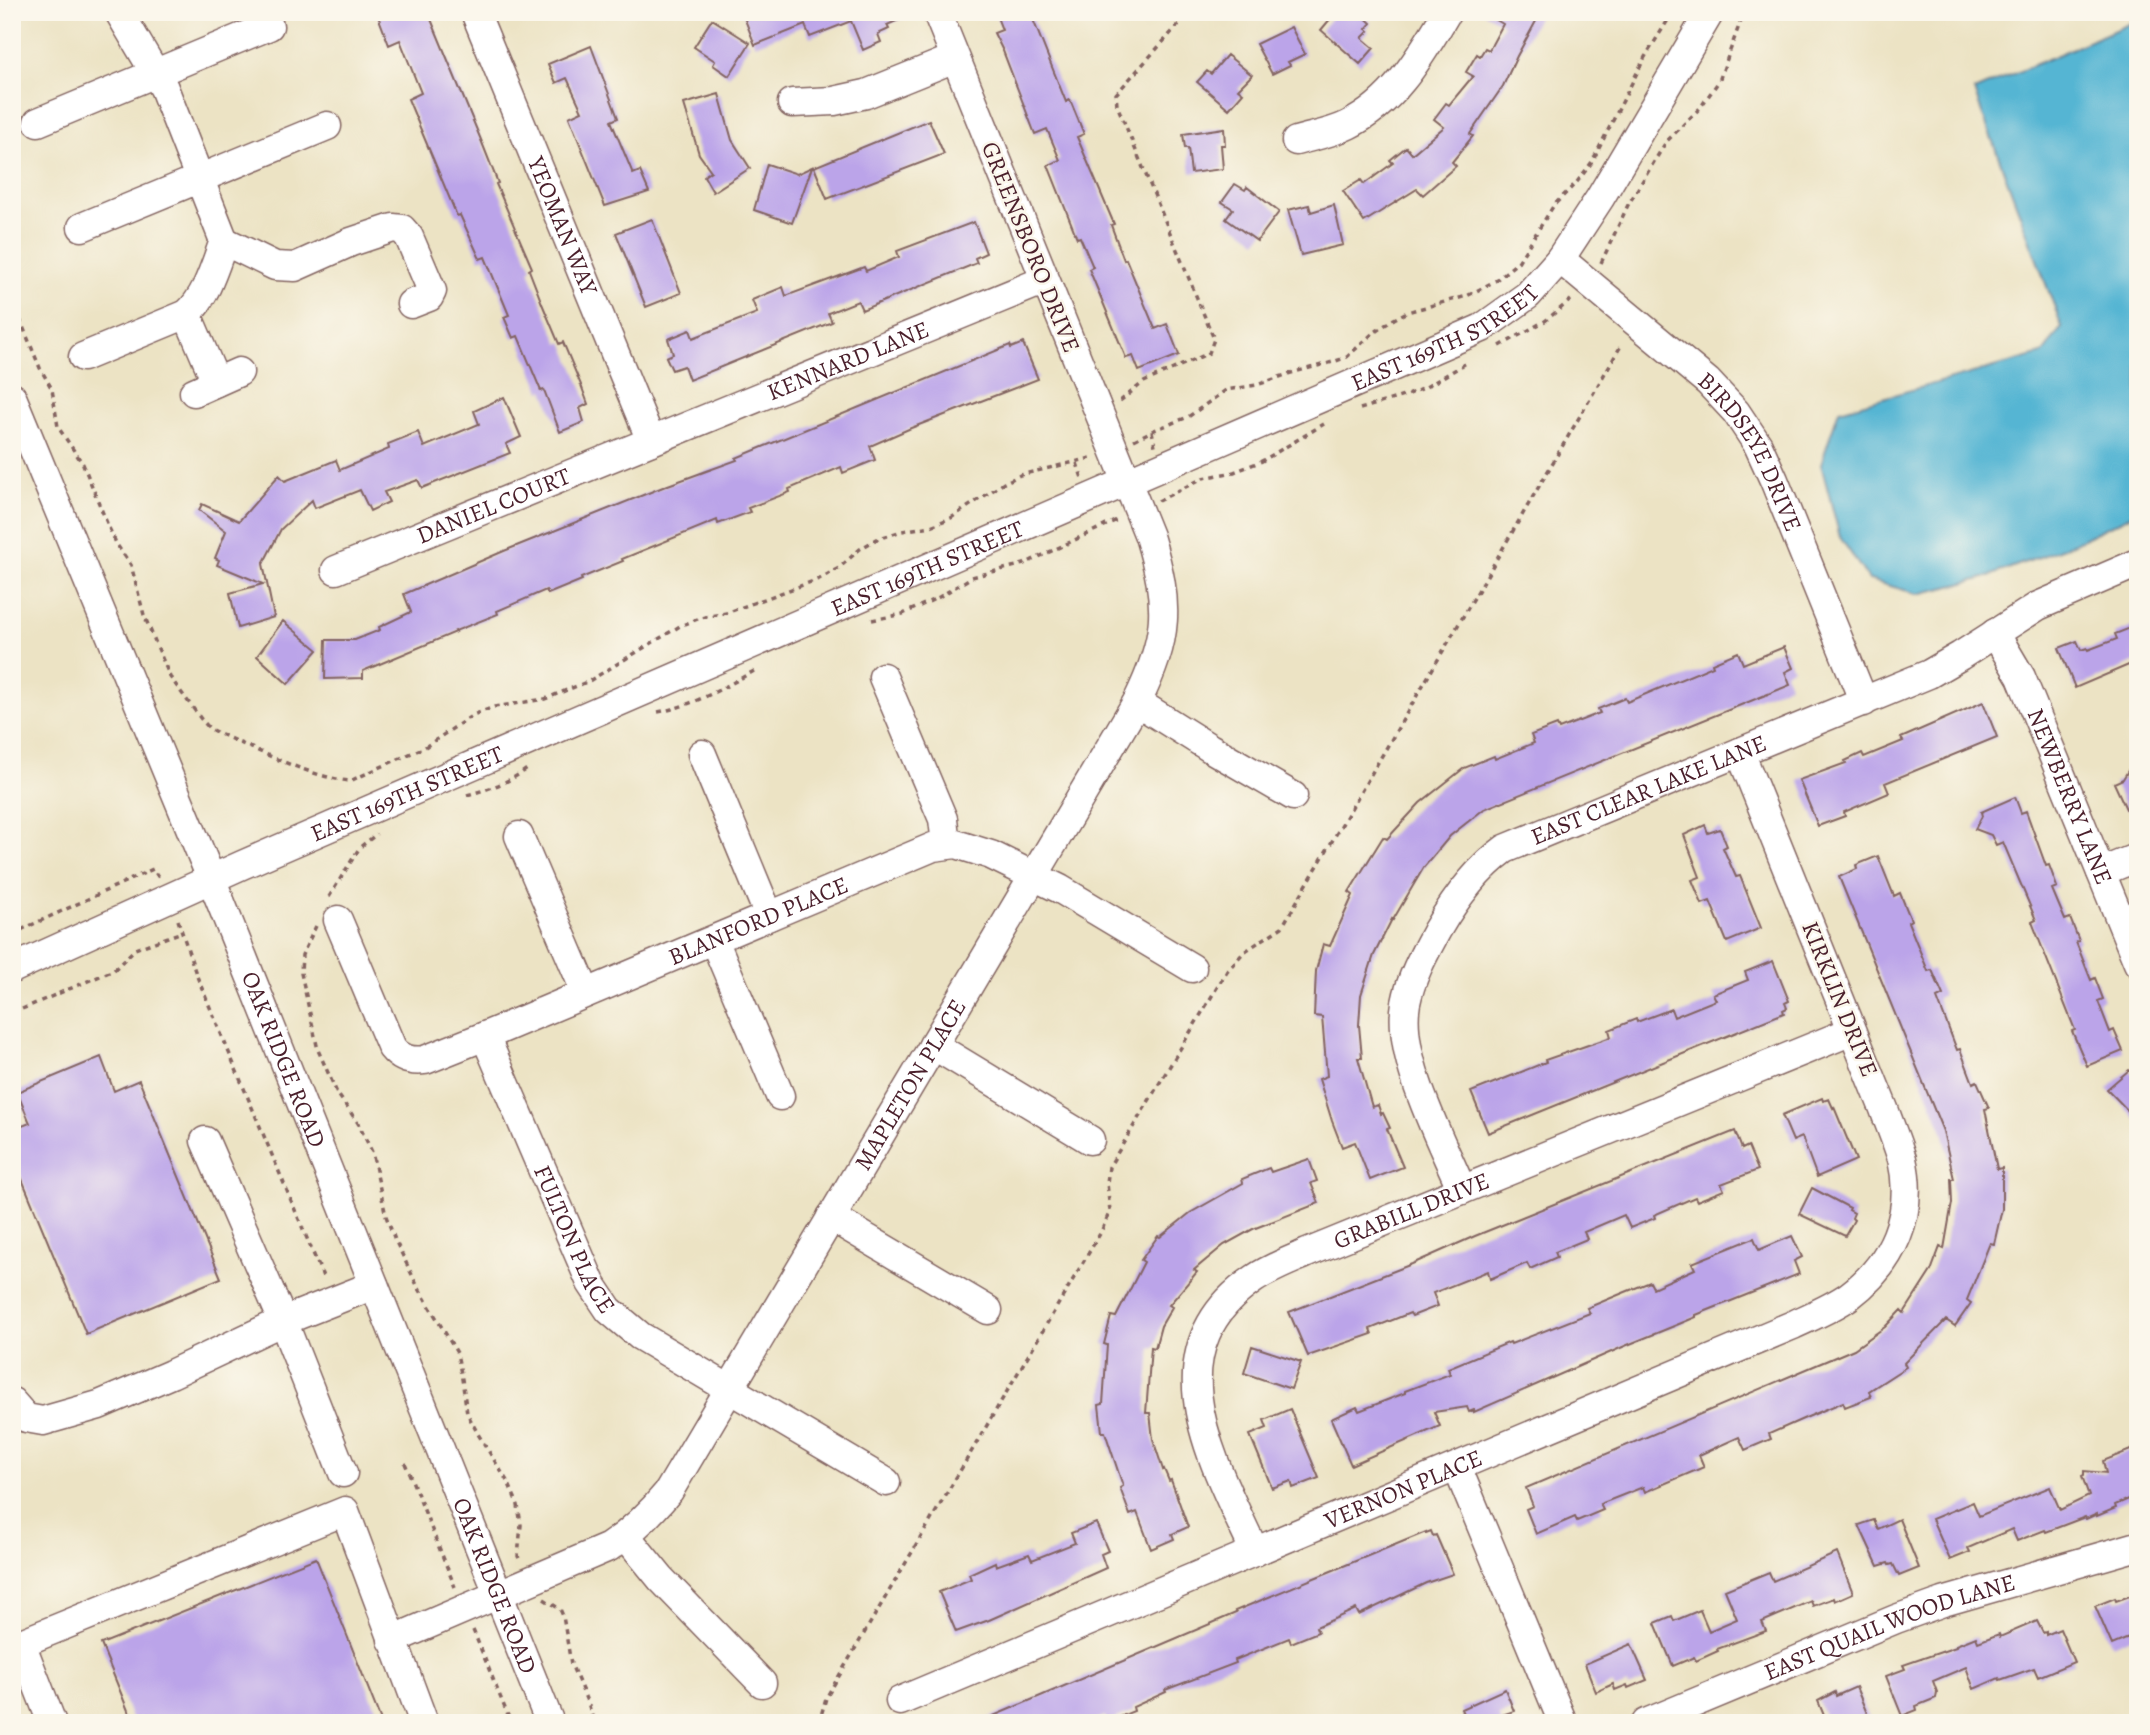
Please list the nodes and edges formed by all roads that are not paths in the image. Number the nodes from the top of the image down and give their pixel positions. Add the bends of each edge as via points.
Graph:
1 (119, 12) edge
2 (475, 12) edge
3 (937, 12) edge
4 (1447, 12) edge
5 (1710, 12) edge
6 (269, 26) dead end
7 (955, 58) junction
8 (155, 73) junction
9 (792, 103) dead end
10 (38, 122) dead end
11 (327, 126) dead end
12 (1296, 141) dead end
13 (200, 177) junction
14 (82, 227) dead end
15 (224, 241) junction
16 (1560, 259) junction
17 (1045, 280) junction
18 (411, 304) dead end
19 (187, 314) junction
20 (83, 356) dead end
21 (217, 382) dead end
22 (12, 397) edge
23 (651, 441) junction
24 (1126, 481) junction
25 (2138, 563) edge
26 (336, 570) dead end
27 (1995, 634) junction
28 (883, 677) dead end
29 (1138, 702) junction
30 (1864, 702) junction
31 (1740, 752) junction
32 (702, 754) dead end
33 (1293, 796) dead end
34 (519, 836) dead end
35 (946, 844) junction
36 (2138, 857) edge
37 (2101, 872) junction
38 (1033, 876) junction
39 (211, 878) junction
40 (328, 913) road end
41 (769, 916) junction
42 (714, 940) junction
43 (2138, 963) edge
44 (1192, 968) dead end
45 (12, 969) edge
46 (586, 993) junction
47 (1852, 1031) junction
48 (485, 1036) junction
49 (933, 1045) junction
50 (780, 1096) dead end
51 (1090, 1140) dead end
52 (205, 1141) dead end
53 (1462, 1190) junction
54 (831, 1217) junction
55 (1890, 1251) joint
56 (374, 1285) junction
57 (988, 1310) dead end
58 (283, 1321) junction
59 (729, 1389) junction
60 (12, 1402) edge
61 (1457, 1467) junction
62 (343, 1473) dead end
63 (886, 1482) dead end
64 (626, 1536) junction
65 (2138, 1546) edge
66 (1255, 1552) junction
67 (498, 1594) junction
68 (392, 1640) junction
69 (762, 1683) dead end
70 (900, 1701) dead end
71 (52, 1723) edge
72 (424, 1723) edge
73 (550, 1723) edge
74 (1563, 1723) edge
75 (1646, 1723) edge

1 - 8 street
2 - 23 street, YEOMAN WAY
3 - 7 street, GREENSBORO DRIVE
4 - 12 street via 1415,65 1368,114 1328,133
5 - 16 street, EAST 169TH STREET
6 - 8 street
7 - 9 street via 866,94
7 - 17 street, GREENSBORO DRIVE
8 - 10 street
8 - 13 street
11 - 13 street
13 - 14 street
13 - 15 street
15 - 18 street via 275,266 295,267 351,242 402,229 432,291 429,297
15 - 19 street via 204,289
16 - 24 street, EAST 169TH STREET via 1528,295 1482,328
16 - 30 street, BIRDSEYE DRIVE via 1708,382 1736,412 1774,480
17 - 23 street, KENNARD LANE
17 - 24 street, GREENSBORO DRIVE
19 - 20 street
19 - 21 street
22 - 39 street, OAK RIDGE ROAD
23 - 26 street, DANIEL COURT
24 - 29 street, MAPLETON PLACE via 1158,565 1163,591 1159,652
24 - 39 street, EAST 169TH STREET
25 - 27 street, EAST CLEAR LAKE LANE via 2038,606
27 - 30 street, EAST CLEAR LAKE LANE via 1929,674
27 - 37 street, NEWBERRY LANE via 2021,677
28 - 35 street via 943,819
29 - 33 street
29 - 38 street, MAPLETON PLACE
30 - 31 street, EAST CLEAR LAKE LANE
31 - 47 street, KIRKLIN DRIVE
31 - 53 street, EAST CLEAR LAKE LANE via 1505,849 1474,876 1441,925 1412,980 1404,1033 1418,1086
32 - 41 street
34 - 46 street
35 - 38 street via 973,849
35 - 41 street, BLANFORD PLACE
36 - 37 street
37 - 43 street, NEWBERRY LANE
38 - 44 street
38 - 49 street, MAPLETON PLACE
39 - 45 street, EAST 169TH STREET
39 - 56 street, OAK RIDGE ROAD
40 - 48 street, BLANFORD PLACE via 398,1055 425,1060
41 - 42 street, BLANFORD PLACE
42 - 46 street, BLANFORD PLACE
42 - 50 street
46 - 48 street, BLANFORD PLACE
47 - 53 street, GRABILL DRIVE
47 - 55 street, KIRKLIN DRIVE via 1902,1160 1903,1212
48 - 59 street, FULTON PLACE via 598,1296 640,1336
49 - 51 street
49 - 54 street, MAPLETON PLACE
52 - 58 street
53 - 66 street, GRABILL DRIVE via 1263,1273 1212,1319 1197,1376 1202,1429
54 - 57 street
54 - 59 street, MAPLETON PLACE
55 - 61 street, VERNON PLACE via 1869,1279 1827,1310
56 - 58 street
56 - 67 street, OAK RIDGE ROAD
58 - 60 street via 99,1405 43,1421 26,1418
58 - 62 street
59 - 63 street, FULTON PLACE
59 - 64 street, MAPLETON PLACE via 668,1491
61 - 66 street, VERNON PLACE
61 - 74 street
64 - 67 street, MAPLETON PLACE
64 - 69 street via 661,1579
65 - 75 street, EAST QUAIL WOOD LANE via 1908,1614
66 - 70 street, VERNON PLACE
67 - 68 street, MAPLETON PLACE
67 - 73 street, OAK RIDGE ROAD
68 - 71 street via 345,1511 20,1643
68 - 72 street

